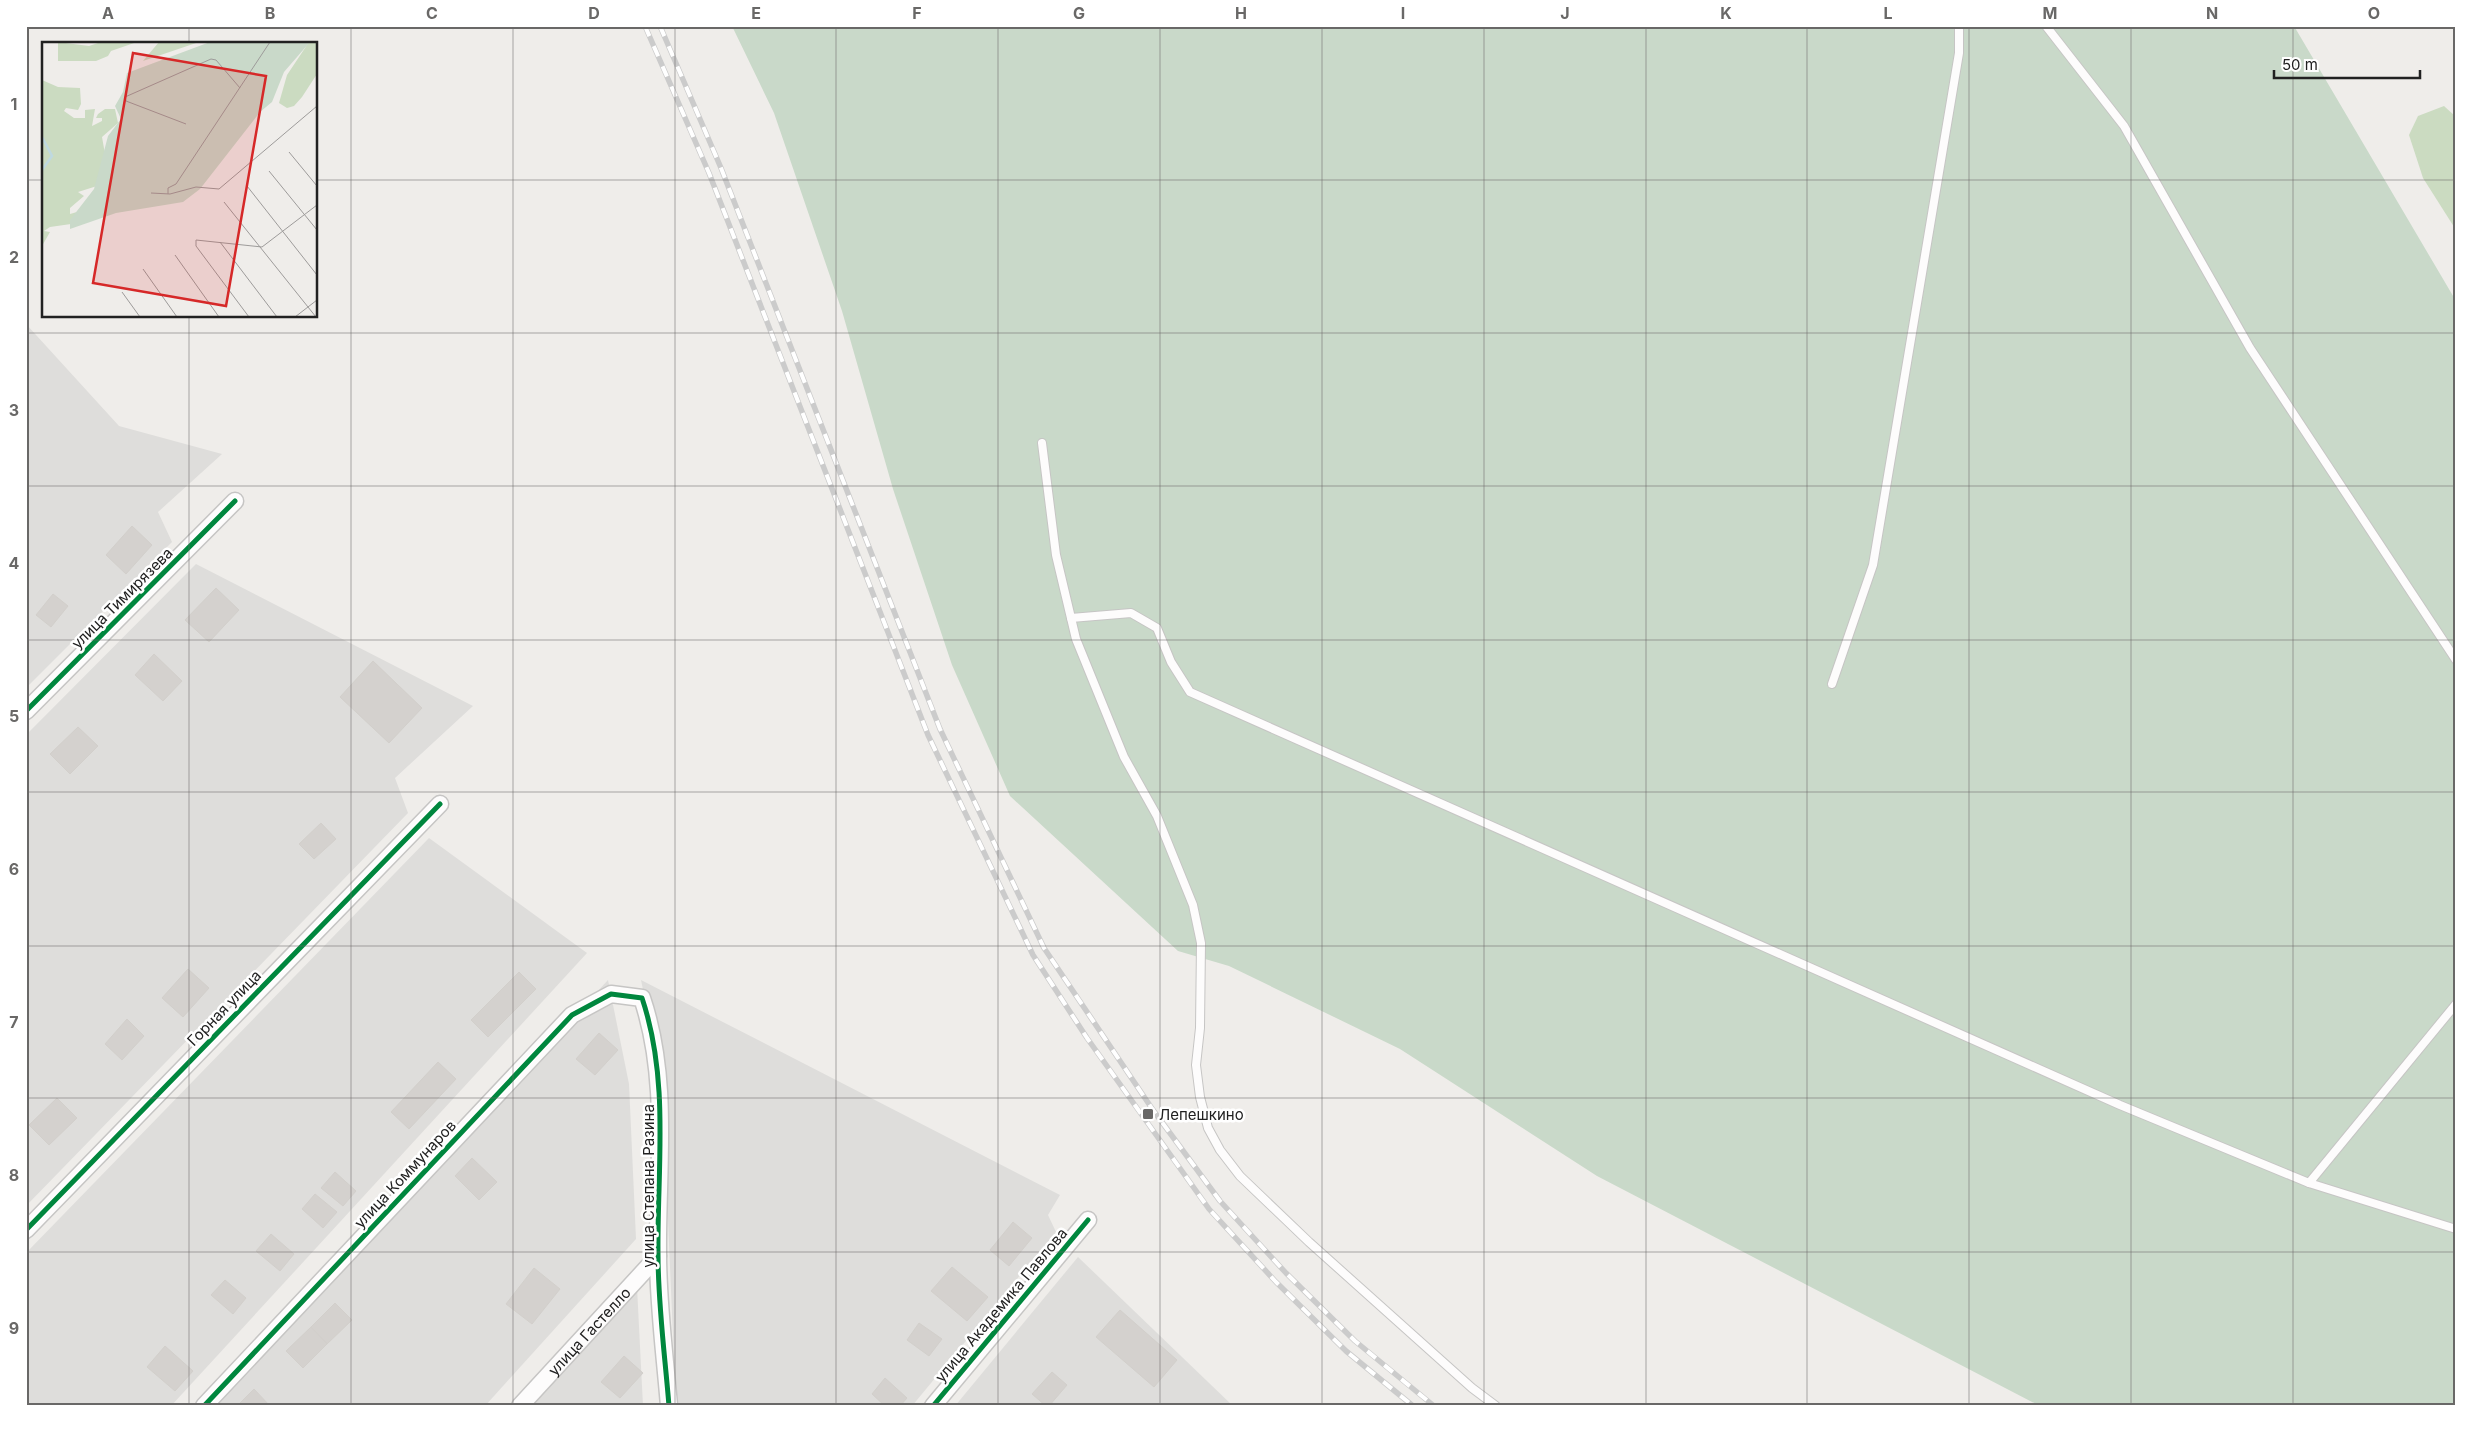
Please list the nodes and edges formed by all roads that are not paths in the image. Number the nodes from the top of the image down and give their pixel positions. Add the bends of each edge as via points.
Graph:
1 (1959, 26) edge
2 (2046, 26) edge
3 (1042, 443) dead end
4 (235, 501) dead end
5 (1071, 618) junction
6 (2456, 660) edge
7 (1832, 684) dead end
8 (26, 711) edge
9 (440, 804) dead end
10 (642, 998) joint
11 (2456, 1004) edge
12 (2309, 1183) junction
13 (1088, 1220) dead end
14 (2456, 1229) edge
15 (26, 1230) edge
16 (658, 1256) junction
17 (204, 1406) edge
18 (520, 1406) edge
19 (668, 1406) edge
20 (933, 1406) edge
21 (1496, 1406) edge

1 - 7 lane via 1959,53 1873,565
2 - 6 lane via 2124,126 2250,348
3 - 5 lane via 1056,555
4 - 8 street, улица Тимирязева
5 - 12 lane via 1131,613 1157,628 1190,692 2111,1101
5 - 21 lane via 1076,639 1124,757 1157,816 1193,905 1201,943 1196,1065 1208,1128 1220,1150 1247,1183 1309,1242
9 - 15 street, Горная улица
10 - 16 street, улица Степана Разина via 651,1025 661,1102
10 - 17 street, улица Коммунаров via 611,994 572,1015
11 - 12 lane
12 - 14 lane
13 - 20 street, улица Академика Павлова
16 - 18 street, улица Гастелло
16 - 19 street, улица Степана Разина

